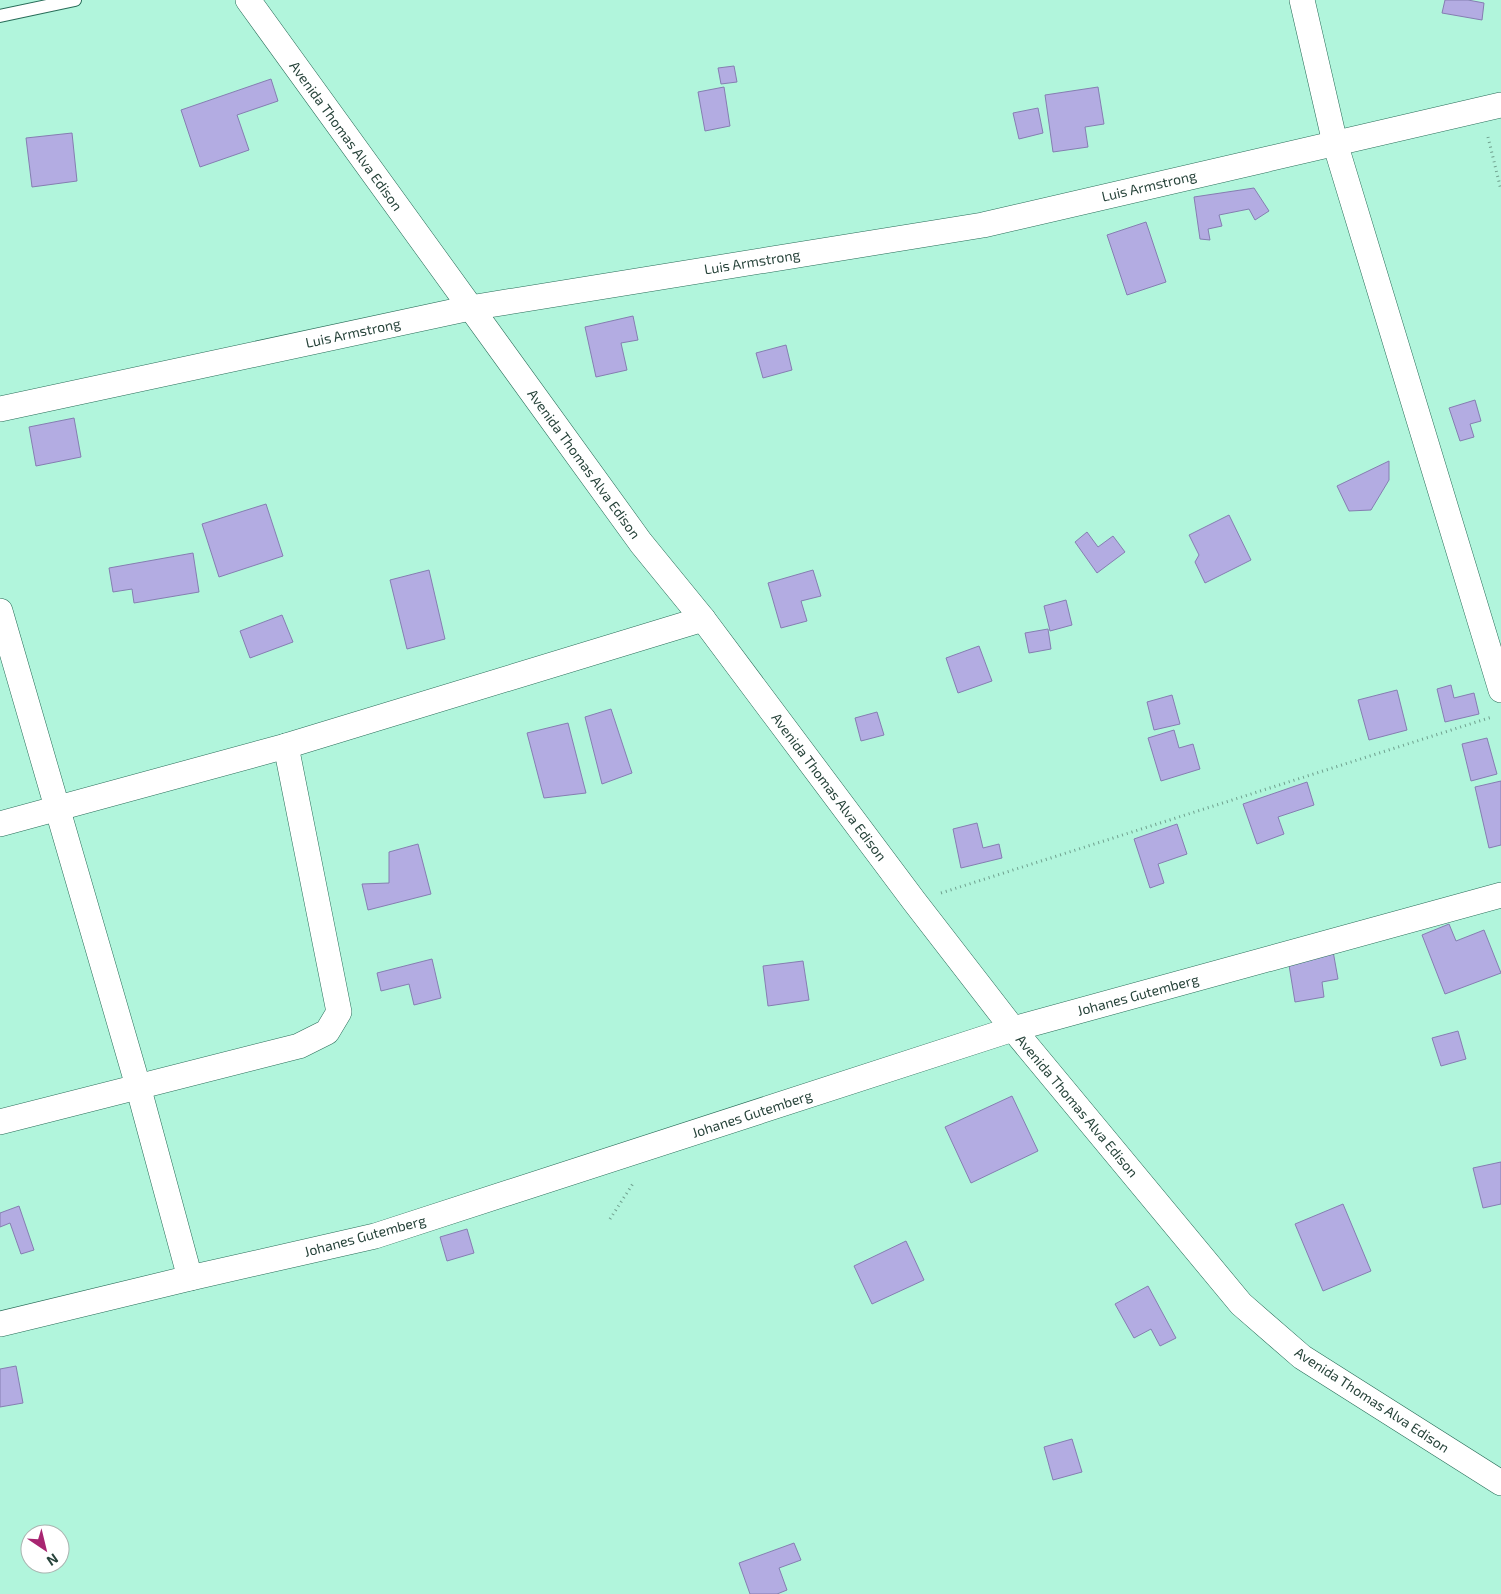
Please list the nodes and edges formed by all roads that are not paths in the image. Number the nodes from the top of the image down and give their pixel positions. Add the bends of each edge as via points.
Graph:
1 (75, 0) edge
2 (248, 0) edge
3 (1302, 0) edge
4 (0, 16) edge
5 (1491, 107) edge
6 (1335, 143) junction
7 (470, 308) junction
8 (0, 409) edge
9 (0, 611) edge
10 (704, 619) junction
11 (1501, 690) edge
12 (286, 746) junction
13 (57, 809) junction
14 (0, 824) edge
15 (1501, 895) edge
16 (1013, 1029) junction
17 (138, 1086) junction
18 (0, 1122) edge
19 (190, 1278) junction
20 (0, 1324) edge
21 (1501, 1483) edge

1 - 4 lane
2 - 7 street, Avenida Thomas Alva Edison
3 - 6 street
5 - 6 street, Luis Armstrong
6 - 7 street, Luis Armstrong via 983,225
6 - 11 street
7 - 8 street, Luis Armstrong
7 - 10 street, Avenida Thomas Alva Edison via 641,543
9 - 13 street
10 - 12 street
10 - 16 street, Avenida Thomas Alva Edison
12 - 13 street
12 - 17 street via 339,1012 327,1032 299,1046
13 - 14 street
13 - 17 street
15 - 16 street, Johanes Gutemberg
16 - 19 street, Johanes Gutemberg via 375,1236
16 - 21 street, Avenida Thomas Alva Edison via 1241,1304 1302,1357
17 - 18 street
17 - 19 street
19 - 20 street, Johanes Gutemberg

